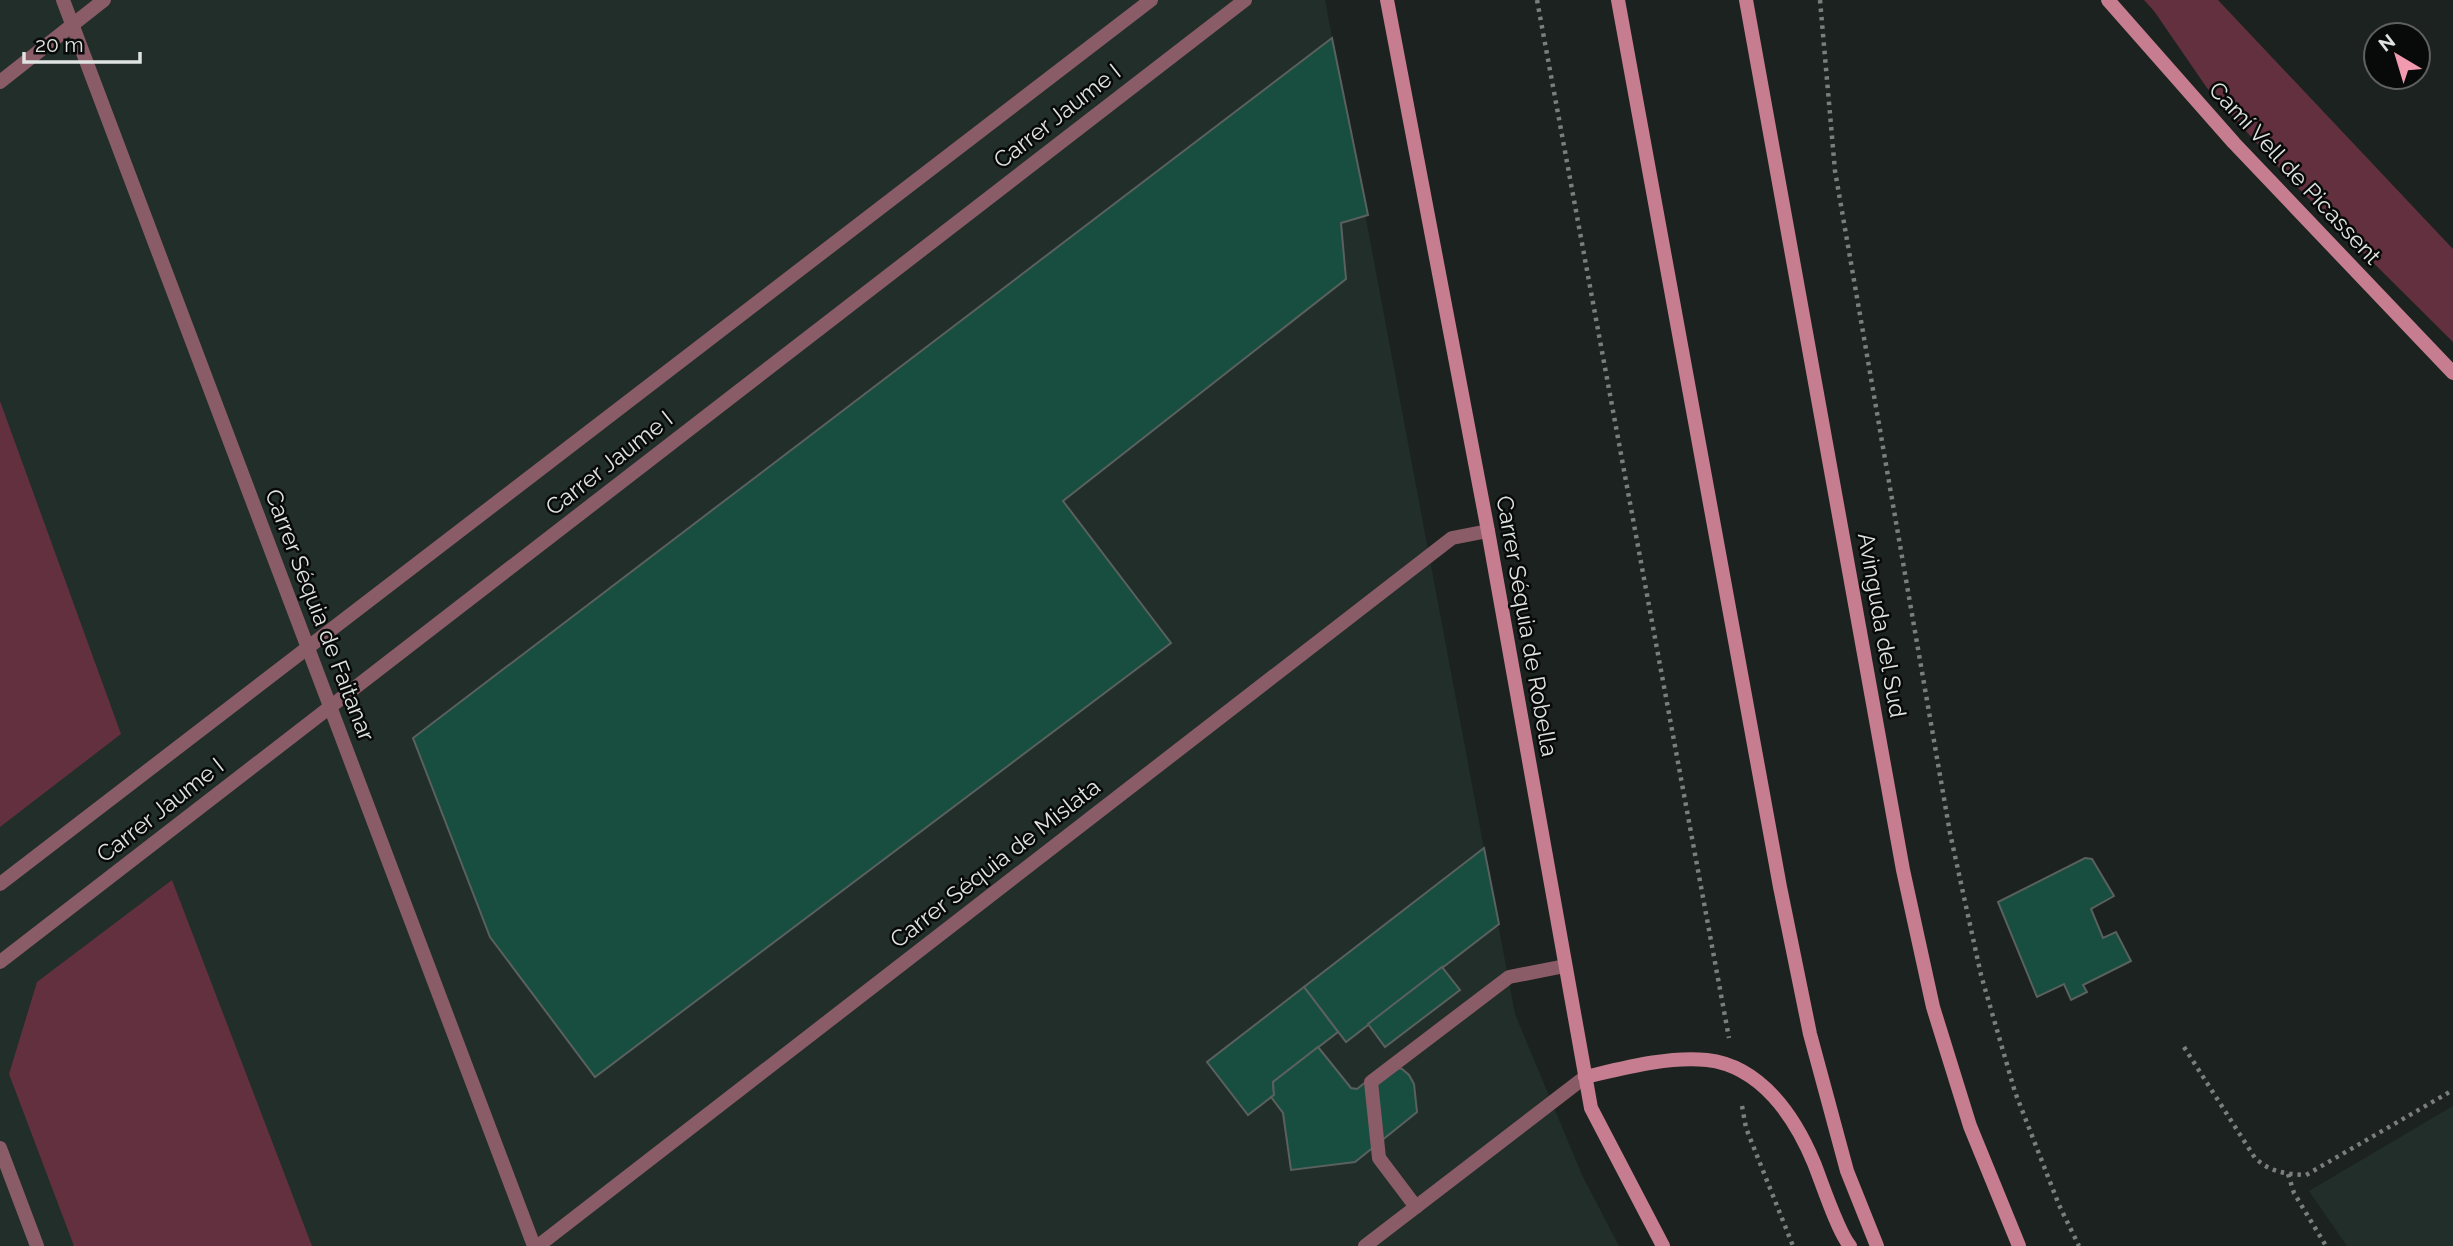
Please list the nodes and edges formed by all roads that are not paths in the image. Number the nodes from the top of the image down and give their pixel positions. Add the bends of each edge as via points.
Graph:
1 (63, 0) edge
2 (104, 0) edge
3 (1151, 0) edge
4 (1245, 0) edge
5 (1387, 0) edge
6 (1618, 0) edge
7 (1746, 0) edge
8 (2108, 0) edge
9 (72, 24) junction
10 (0, 82) edge
11 (2453, 373) edge
12 (1488, 531) junction
13 (308, 648) junction
14 (330, 707) junction
15 (0, 884) edge
16 (0, 962) edge
17 (1565, 966) junction
18 (1585, 1077) junction
19 (0, 1148) edge
20 (1416, 1207) junction
21 (37, 1246) edge
22 (536, 1246) edge
23 (1365, 1246) edge
24 (1663, 1246) edge
25 (1850, 1246) edge
26 (1877, 1246) edge
27 (2019, 1246) edge

1 - 9 street, Carrer Séquia de Faitanar
2 - 9 street
3 - 13 street, Carrer Jaume I
4 - 14 street, Carrer Jaume I
5 - 12 main road, Carrer Séquia de Robella
6 - 26 main road via 1810,1034 1847,1171
7 - 27 main road, Avinguda del Sud via 1903,870 1933,1007 1970,1126
8 - 11 main road, Camí Vell de Picassent via 2234,142
9 - 10 street
9 - 13 street, Carrer Séquia de Faitanar
12 - 17 main road, Carrer Séquia de Robella
12 - 22 street, Carrer Séquia de Mislata via 1452,538
13 - 14 street, Carrer Séquia de Faitanar
13 - 15 street, Carrer Jaume I
14 - 16 street, Carrer Jaume I
14 - 22 street, Carrer Séquia de Faitanar
17 - 18 main road, Carrer Séquia de Robella
17 - 20 street via 1508,977 1371,1082 1379,1158
18 - 20 street
18 - 24 main road, Carrer Séquia de Robella via 1591,1108
18 - 25 main road via 1651,1062 1707,1060 1735,1068 1772,1093 1802,1135
19 - 21 street
20 - 23 street

